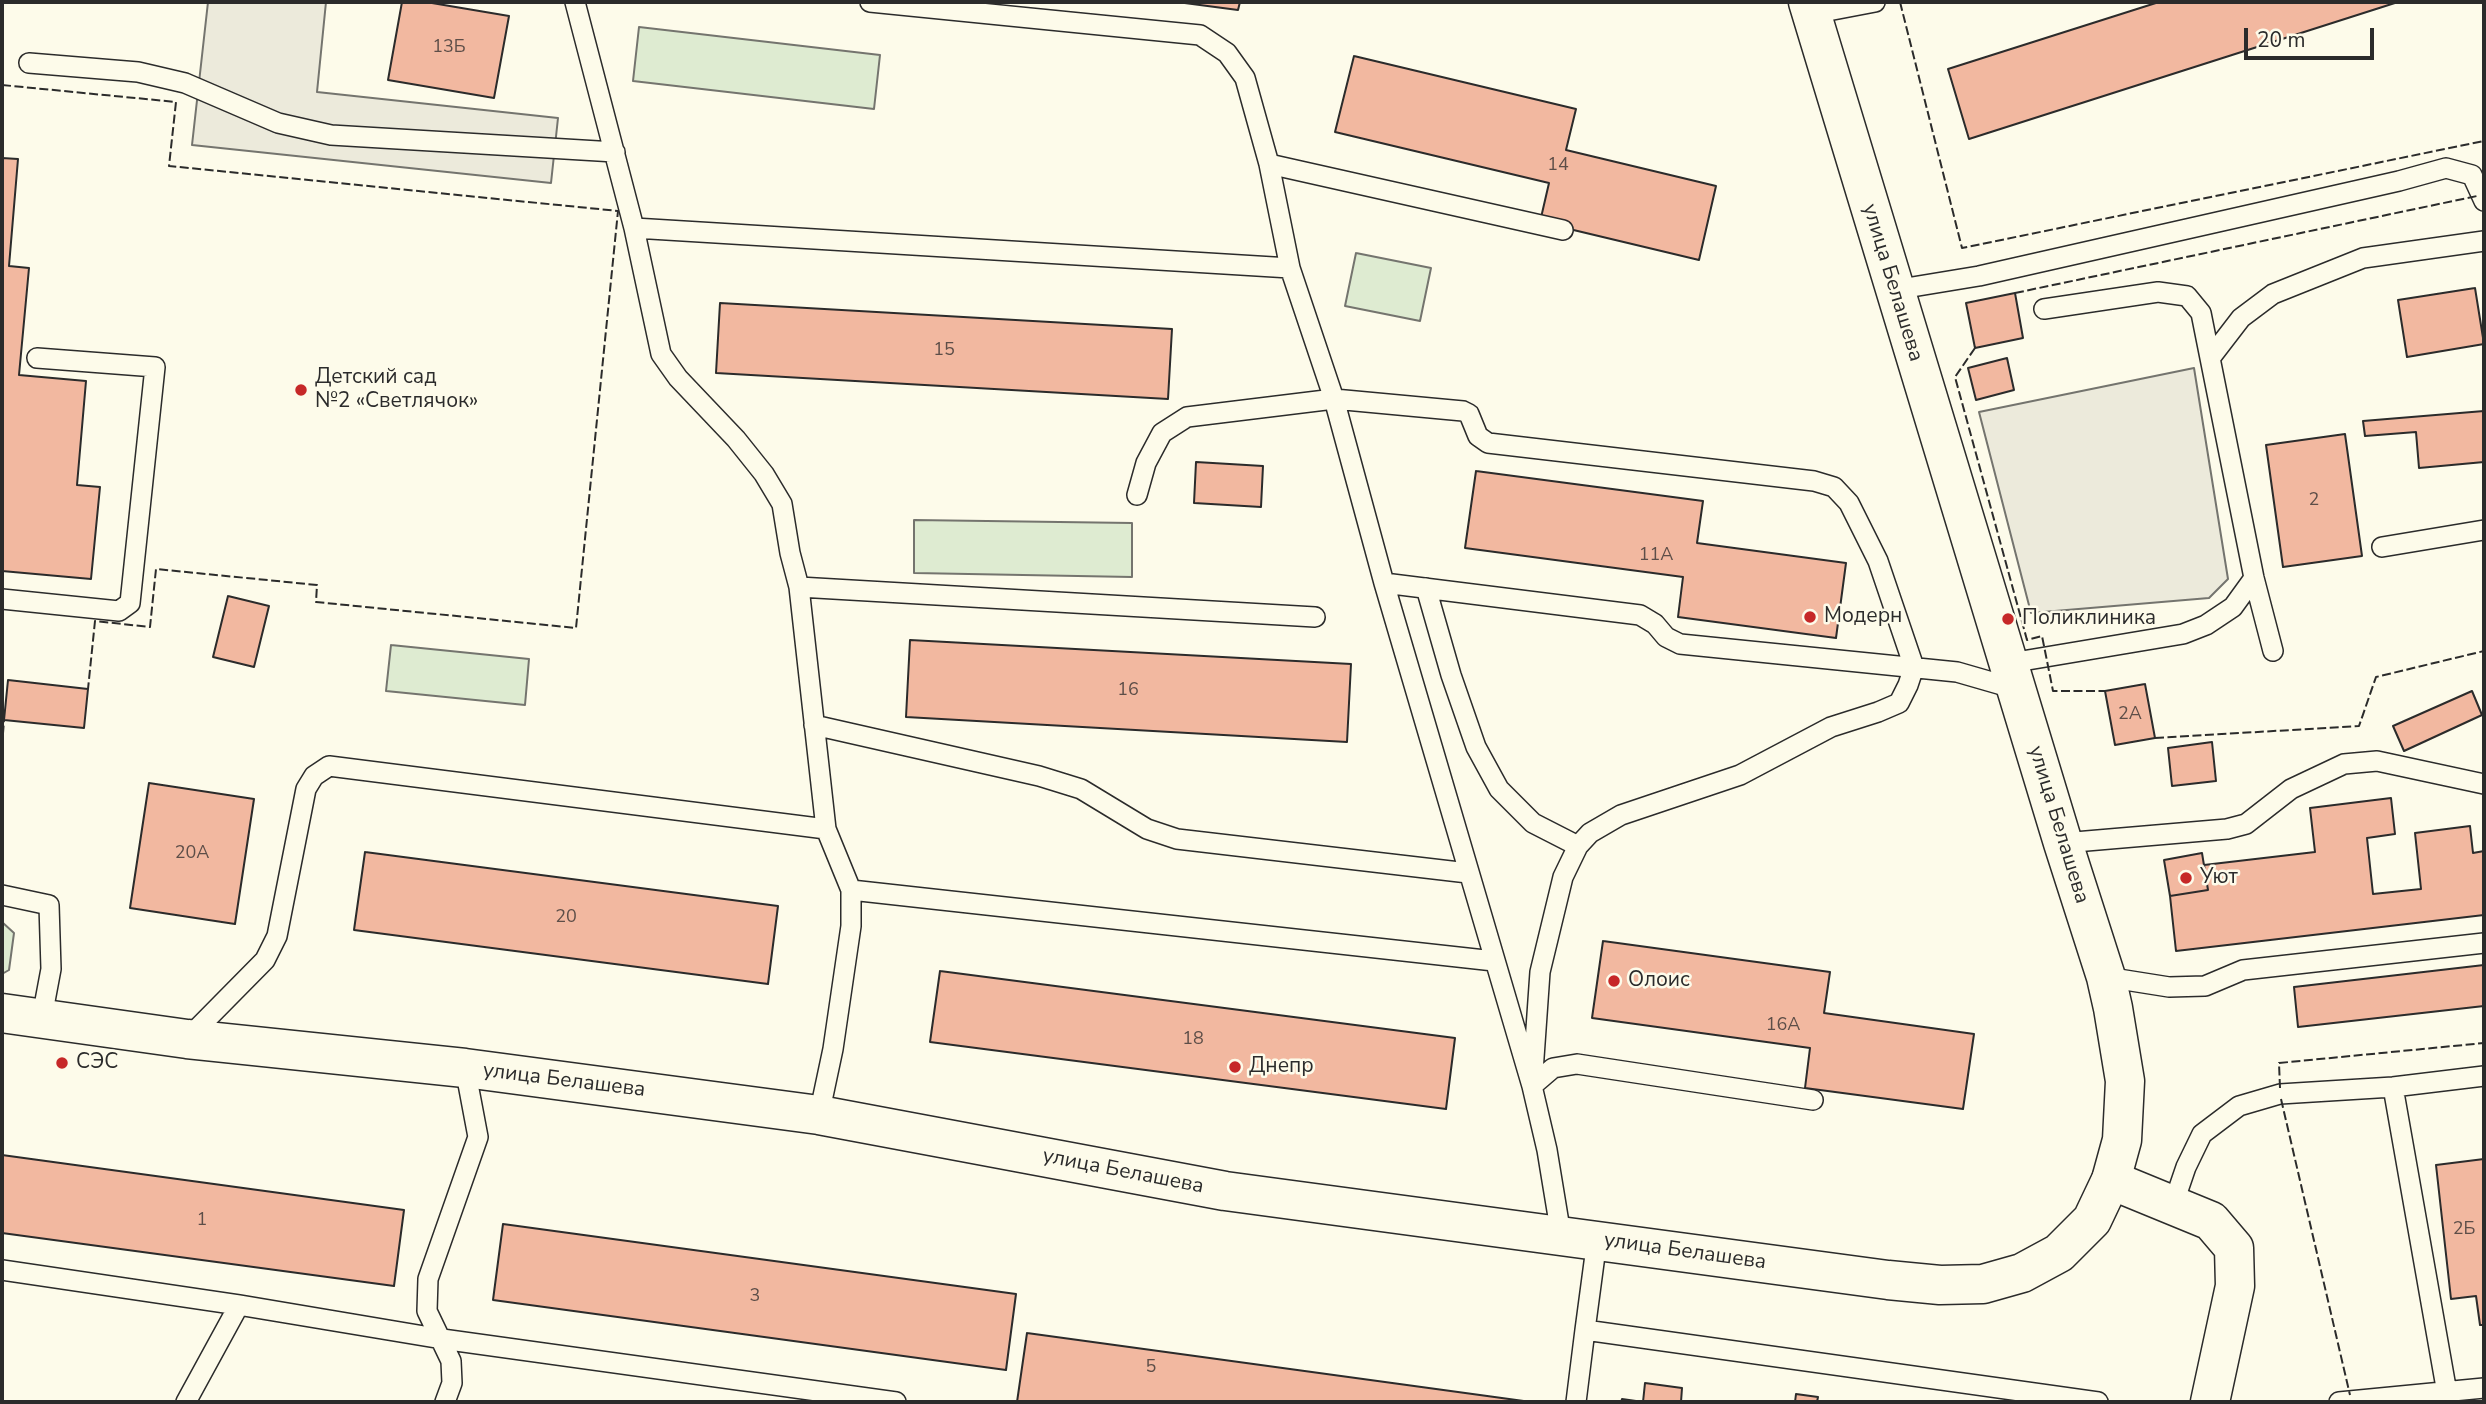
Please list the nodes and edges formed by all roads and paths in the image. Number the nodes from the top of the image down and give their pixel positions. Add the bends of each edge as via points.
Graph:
1 (575, 2) edge
2 (870, 2) edge
3 (1875, 2) edge
4 (1810, 8) edge
5 (29, 63) dead end
6 (615, 152) junction
7 (1269, 164) junction
8 (2484, 201) edge
9 (635, 228) junction
10 (1563, 230) dead end
11 (2484, 241) edge
12 (1290, 268) junction
13 (1894, 290) junction
14 (2044, 309) dead end
15 (2211, 357) junction
16 (37, 358) dead end
17 (1334, 399) junction
18 (1137, 495) dead end
19 (2484, 530) edge
20 (2382, 547) dead end
21 (2254, 578) junction
22 (1384, 583) junction
23 (799, 587) junction
24 (1426, 588) junction
25 (2, 599) edge
26 (1315, 617) dead end
27 (2273, 651) dead end
28 (1914, 667) junction
29 (2013, 676) junction
30 (814, 725) junction
31 (2484, 784) edge
32 (826, 829) junction
33 (2063, 843) junction
34 (1578, 846) junction
35 (1468, 873) junction
36 (851, 890) junction
37 (2, 895) edge
38 (2484, 943) edge
39 (1494, 961) junction
40 (2106, 977) junction
41 (2, 1013) edge
42 (42, 1017) junction
43 (187, 1039) junction
44 (465, 1068) junction
45 (2484, 1076) edge
46 (1532, 1086) junction
47 (2393, 1087) junction
48 (1813, 1100) dead end
49 (819, 1115) junction
50 (2111, 1180) junction
51 (2173, 1205) junction
52 (1579, 1237) junction
53 (2, 1270) edge
54 (239, 1305) junction
55 (1585, 1330) junction
56 (442, 1339) junction
57 (2484, 1388) edge
58 (2447, 1393) junction
59 (186, 1402) edge
60 (445, 1402) edge
61 (896, 1402) edge
62 (1576, 1402) edge
63 (2098, 1402) edge
64 (2210, 1402) edge
65 (2339, 1402) edge

1 - 6 lane
2 - 7 lane via 1200,35 1227,53 1245,78
3 - 4 lane
4 - 13 main road, улица Белашева
5 - 6 lane via 138,72 185,83 278,123 331,135
6 - 9 lane
7 - 10 lane
7 - 12 lane
8 - 13 lane via 2472,175 2446,169 1979,276
9 - 12 lane
9 - 23 lane via 661,354 736,439 782,504
11 - 15 lane via 2363,258 2273,294 2241,318
12 - 17 lane
13 - 29 main road, улица Белашева
14 - 15 lane via 2158,292 2187,296 2201,313
15 - 21 lane
16 - 25 lane via 155,367 130,603 119,611
17 - 18 lane via 1187,417 1162,433 1146,463
17 - 22 lane
17 - 28 lane via 1463,411 1469,414 1478,436 1488,443 1834,487 1849,503 1878,561
19 - 20 lane
21 - 27 lane
21 - 29 lane via 2233,607 2206,625
22 - 24 lane
22 - 35 lane
23 - 26 lane
23 - 30 lane
24 - 28 lane via 1640,615 1680,644
24 - 34 lane via 1476,747 1499,789 1533,823
28 - 29 lane
28 - 34 lane via 1899,703 1831,727 1740,775 1621,815 1590,833
29 - 33 main road, улица Белашева
30 - 32 lane
30 - 35 lane via 1081,789 1147,829 1177,839
31 - 33 lane via 2377,761 2344,764 2291,789 2246,824
32 - 36 lane
32 - 43 lane via 329,766 314,776 306,789 277,936 265,960
33 - 40 main road, улица Белашева
34 - 46 lane via 1563,877 1540,972
35 - 39 lane
36 - 39 lane
36 - 49 lane via 851,926
37 - 42 lane via 49,905 51,969
38 - 40 lane via 2243,970 2205,986 2169,987
39 - 46 lane
40 - 50 main road, улица Белашева via 2125,1081 2122,1140
41 - 42 main road, улица Белашева
42 - 43 main road, улица Белашева
43 - 44 main road, улица Белашева
44 - 49 main road, улица Белашева
44 - 56 lane via 478,1137 428,1279 427,1311
45 - 47 lane
46 - 48 lane via 1553,1068 1577,1064
46 - 52 lane via 1547,1150
47 - 51 lane via 2280,1094 2239,1106 2202,1134
47 - 58 lane
49 - 52 main road, улица Белашева via 1225,1191
50 - 51 main road
50 - 52 main road, улица Белашева via 2092,1220 2059,1253 2022,1273 1983,1284 1888,1280
51 - 64 main road via 2211,1221 2234,1248 2235,1286
52 - 55 lane
53 - 54 lane
54 - 56 lane
54 - 59 lane
55 - 62 lane
55 - 63 lane
56 - 60 lane via 451,1361 452,1383
56 - 61 lane
57 - 58 lane
58 - 65 lane

